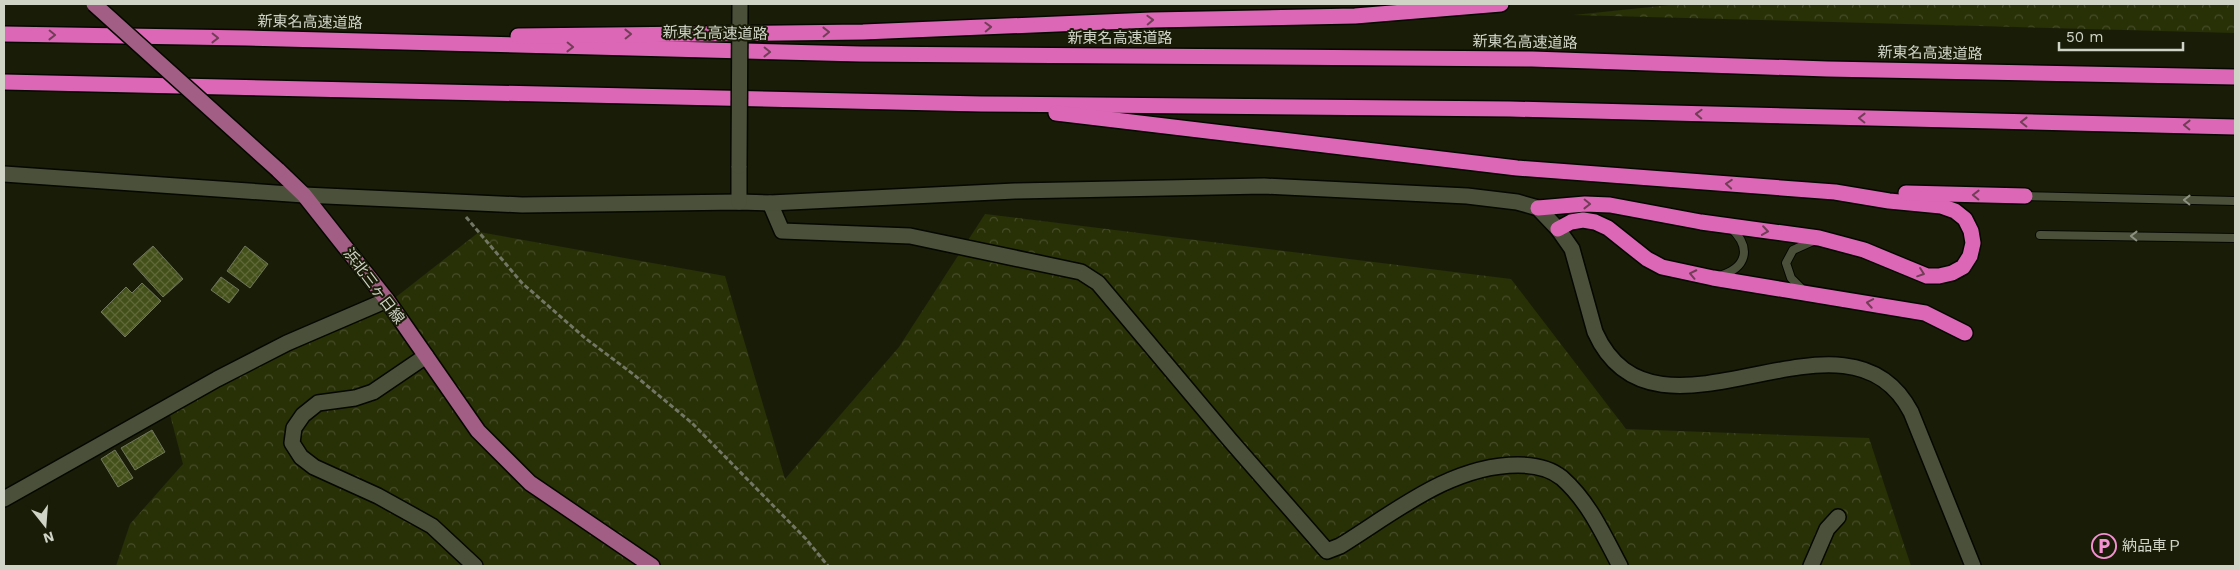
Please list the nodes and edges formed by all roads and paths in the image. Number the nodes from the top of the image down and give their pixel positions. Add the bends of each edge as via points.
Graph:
1 (94, 4) edge
2 (740, 4) edge
3 (1501, 4) edge
4 (4, 34) edge
5 (247, 38) junction
6 (2235, 77) edge
7 (4, 82) edge
8 (981, 104) junction
9 (2235, 127) edge
10 (4, 174) edge
11 (1835, 192) junction
12 (304, 195) junction
13 (2025, 196) joint
14 (453, 201) junction
15 (2235, 201) edge
16 (739, 202) junction
17 (770, 203) junction
18 (1538, 208) junction
19 (1727, 226) junction
20 (1558, 229) junction
21 (2040, 235) dead end
22 (1820, 238) junction
23 (2235, 238) edge
24 (1713, 278) junction
25 (1805, 292) junction
26 (387, 300) junction
27 (1965, 334) dead end
28 (426, 356) junction
29 (4, 499) edge
30 (1838, 517) dead end
31 (475, 566) edge
32 (652, 566) edge
33 (828, 566) edge
34 (1620, 566) edge
35 (1811, 566) edge
36 (1973, 566) edge

1 - 12 main road, 浜北三ヶ日線, bridge
2 - 16 street, bridge
5 -> 3 highway via 863,32 1152,20 1354,16
4 -> 5 highway, 新東名高速道路
5 -> 6 highway, 新東名高速道路 via 860,54 1532,59
7 - 8 highway
9 -> 8 highway via 1510,109
11 -> 8 highway via 1517,168
10 - 12 street
13 -> 11 highway
22 -> 11 highway via 1864,250 1927,276 1952,273 1963,267 1970,256 1971,231 1955,211 1941,206
12 - 14 street
12 - 26 main road, 浜北三ヶ日線
15 -> 13 lane
14 - 16 street via 522,205
14 - 33 path via 522,283 692,423 806,539
16 - 17 street
17 - 18 street via 1015,191 1264,186 1467,196
17 - 34 street via 782,231 910,236 1081,272 1098,283 1327,551 1440,484 1497,465 1529,465 1560,476 1589,506
18 -> 19 highway via 1610,205
18 - 20 street
19 -> 22 highway
19 - 24 lane via 1740,240 1744,260 1740,266
24 -> 20 highway via 1662,266 1595,222 1571,222
20 - 36 street via 1572,249 1601,344 1614,363 1637,379 1679,386 1836,365 1858,368 1886,380 1911,412
23 -> 21 lane
22 - 25 lane via 1793,250 1786,263 1791,278
24 - 25 highway
27 -> 25 highway via 1925,312
26 - 28 main road, 浜北三ヶ日線
26 - 29 street via 287,342
28 - 31 street via 373,392 318,403 294,428 292,443 300,457 314,466 432,526
28 - 32 main road, 浜北三ヶ日線 via 478,431 530,483
30 - 35 street via 1827,529

